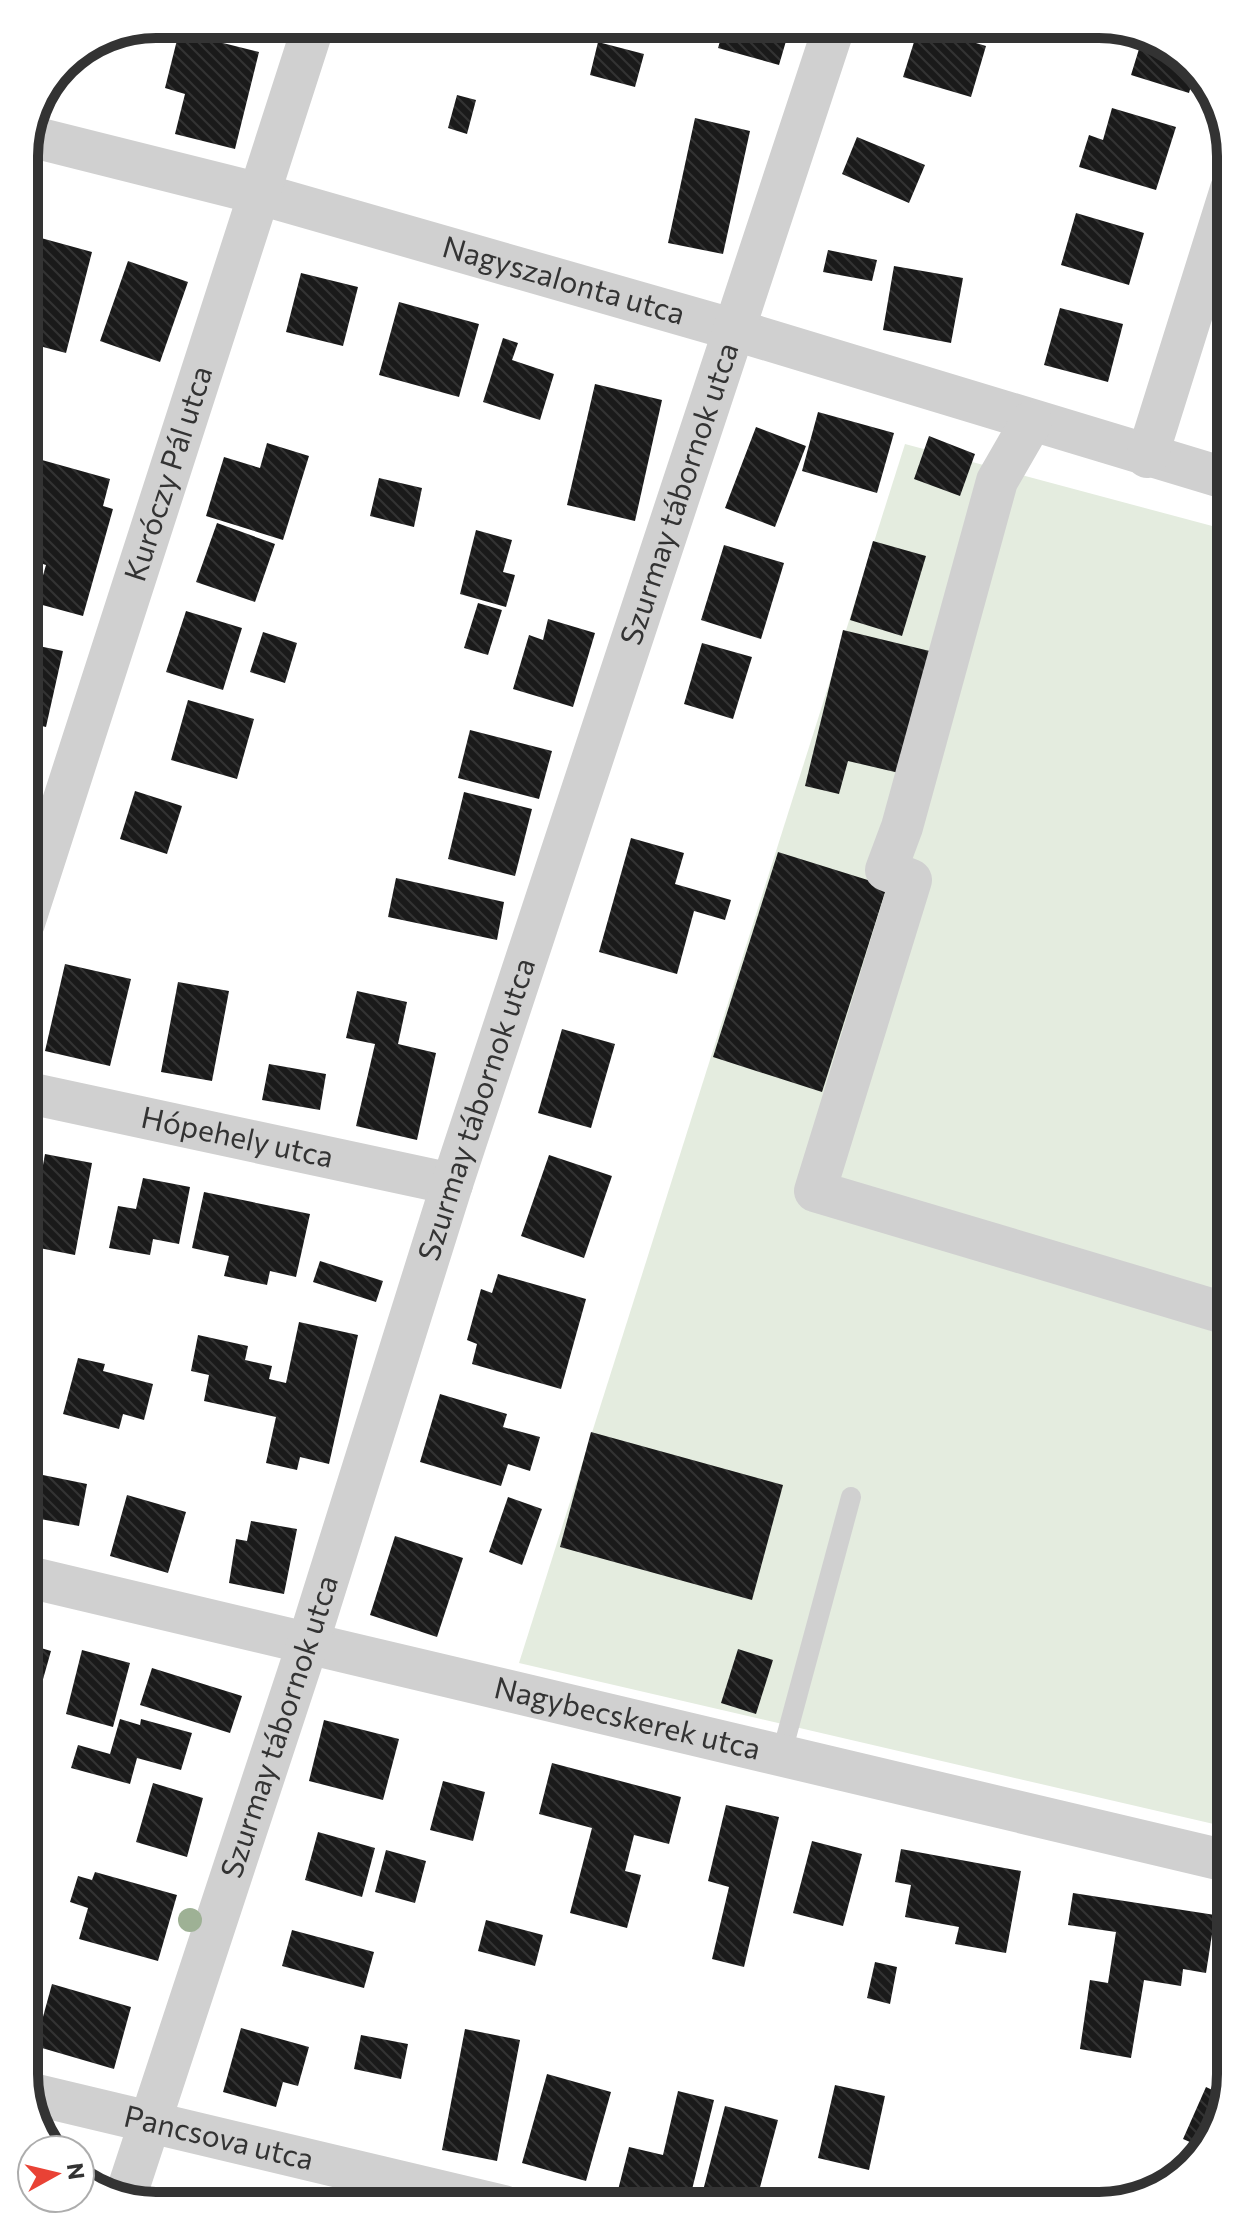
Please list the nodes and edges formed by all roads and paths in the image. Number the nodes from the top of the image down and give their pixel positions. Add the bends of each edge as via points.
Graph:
1 (310, 38) edge
2 (830, 38) edge
3 (40, 139) edge
4 (260, 194) junction
5 (1217, 234) edge
6 (735, 330) junction
7 (1031, 422) junction
8 (1147, 457) junction
9 (1217, 476) edge
10 (38, 880) edge
11 (38, 1095) edge
12 (452, 1184) junction
13 (1217, 1311) edge
14 (851, 1497) dead end
15 (38, 1579) edge
16 (308, 1643) junction
17 (781, 1756) junction
18 (1217, 1852) edge
19 (40, 2096) edge
20 (150, 2123) junction
21 (128, 2189) edge
22 (443, 2192) edge

1 - 4 street, Kuróczy Pál utca
2 - 6 street, Szurmay tábornok utca
3 - 4 street, Nagyszalonta utca
4 - 6 street, Nagyszalonta utca
4 - 10 street, Kuróczy Pál utca
5 - 8 street
6 - 7 street, Nagyszalonta utca
6 - 12 street, Szurmay tábornok utca
7 - 8 street, Nagyszalonta utca
7 - 13 street via 997,481 886,870 911,880 815,1191
8 - 9 street, Nagyszalonta utca
11 - 12 street, Hópehely utca
12 - 16 street, Szurmay tábornok utca
14 - 17 lane
15 - 16 street, Nagybecskerek utca
16 - 17 street, Nagybecskerek utca
16 - 20 street, Szurmay tábornok utca
17 - 18 street, Nagybecskerek utca
19 - 20 street, Pancsova utca
20 - 21 street, Szurmay tábornok utca
20 - 22 street, Pancsova utca

